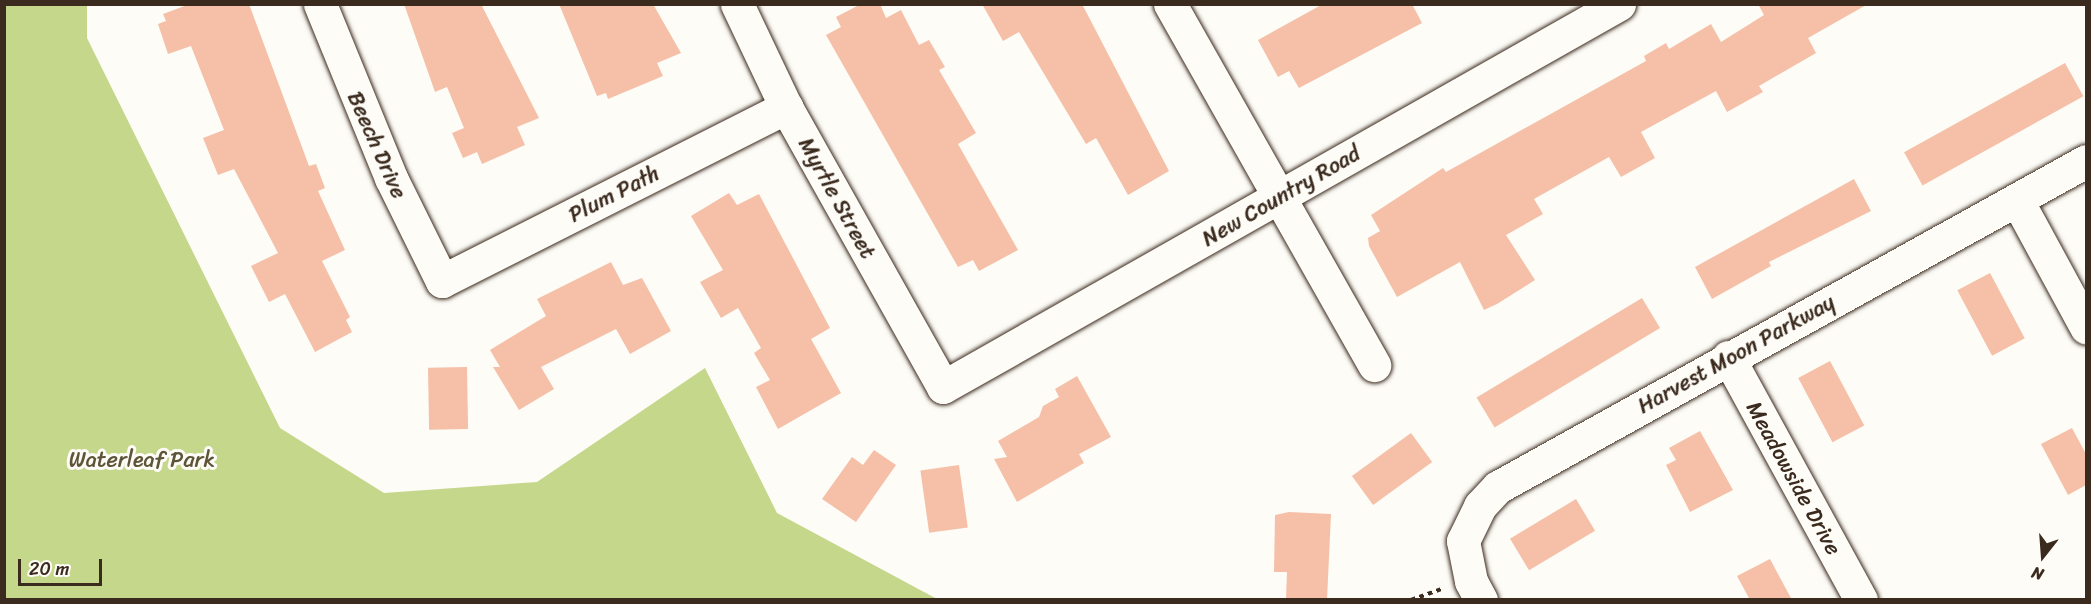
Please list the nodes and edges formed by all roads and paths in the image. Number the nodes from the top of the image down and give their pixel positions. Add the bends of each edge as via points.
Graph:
1 (320, 4) edge
2 (737, 4) edge
3 (1170, 4) edge
4 (1619, 4) edge
5 (786, 107) junction
6 (2086, 161) edge
7 (1279, 197) junction
8 (2017, 200) junction
9 (442, 281) joint
10 (2086, 327) edge
11 (1728, 357) junction
12 (1374, 365) dead end
13 (944, 387) joint
14 (1481, 600) edge
15 (1861, 600) edge

1 - 9 street, Beech Drive via 391,178
2 - 5 street, Myrtle Street
3 - 7 street
4 - 7 street, New Country Road
5 - 9 street, Plum Path
5 - 13 street, Myrtle Street
6 - 8 street, Harvest Moon Parkway
7 - 12 street
7 - 13 street, New Country Road
8 - 10 street
8 - 11 street, Harvest Moon Parkway
11 - 14 street, Harvest Moon Parkway via 1498,487 1480,506 1463,541 1471,581
11 - 15 street, Meadowside Drive

